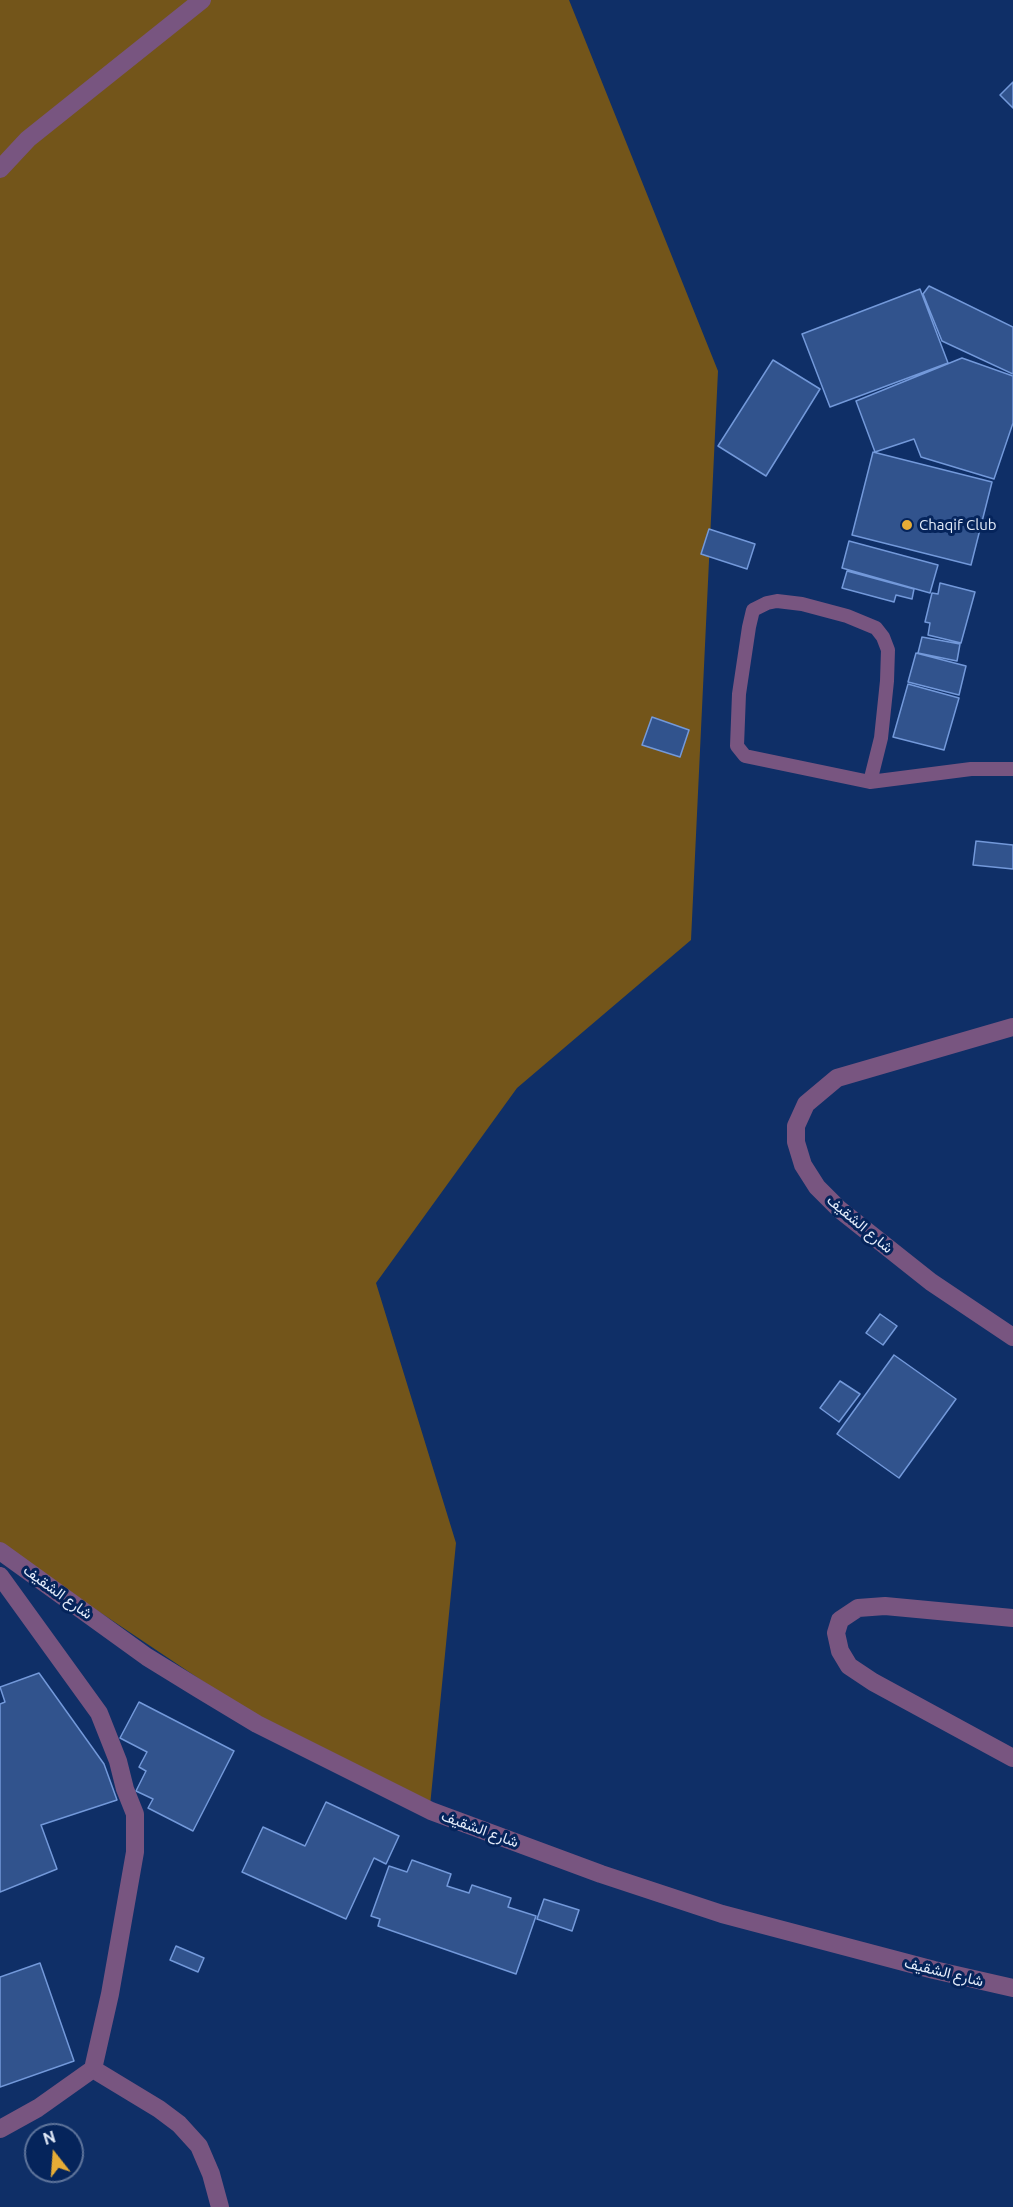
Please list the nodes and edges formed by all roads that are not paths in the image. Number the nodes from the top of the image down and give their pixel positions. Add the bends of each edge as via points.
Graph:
1 (202, 0) edge
2 (0, 169) edge
3 (1013, 770) edge
4 (870, 782) junction
5 (1013, 1027) edge
6 (1013, 1337) edge
7 (0, 1551) edge
8 (0, 1576) edge
9 (1013, 1618) edge
10 (1013, 1758) edge
11 (1013, 1988) edge
12 (93, 2070) junction
13 (0, 2129) edge
14 (220, 2207) edge

1 - 2 street via 28,139
3 - 4 lane via 971,770
4 - 4 lane via 740,752 739,694 753,610 777,601 802,604 847,616 876,628 883,637 888,650 887,681 881,738
5 - 6 street, شارع الشقيف via 837,1078 806,1104 796,1126 796,1142 803,1165 838,1209 932,1282
7 - 11 street, شارع الشقيف via 147,1657 199,1689 257,1724 430,1811 722,1914
8 - 12 street via 99,1713 135,1814 133,1863
9 - 10 street via 885,1606 858,1608 840,1620 836,1633 849,1666
12 - 13 street
12 - 14 street via 159,2109 186,2131 199,2146

